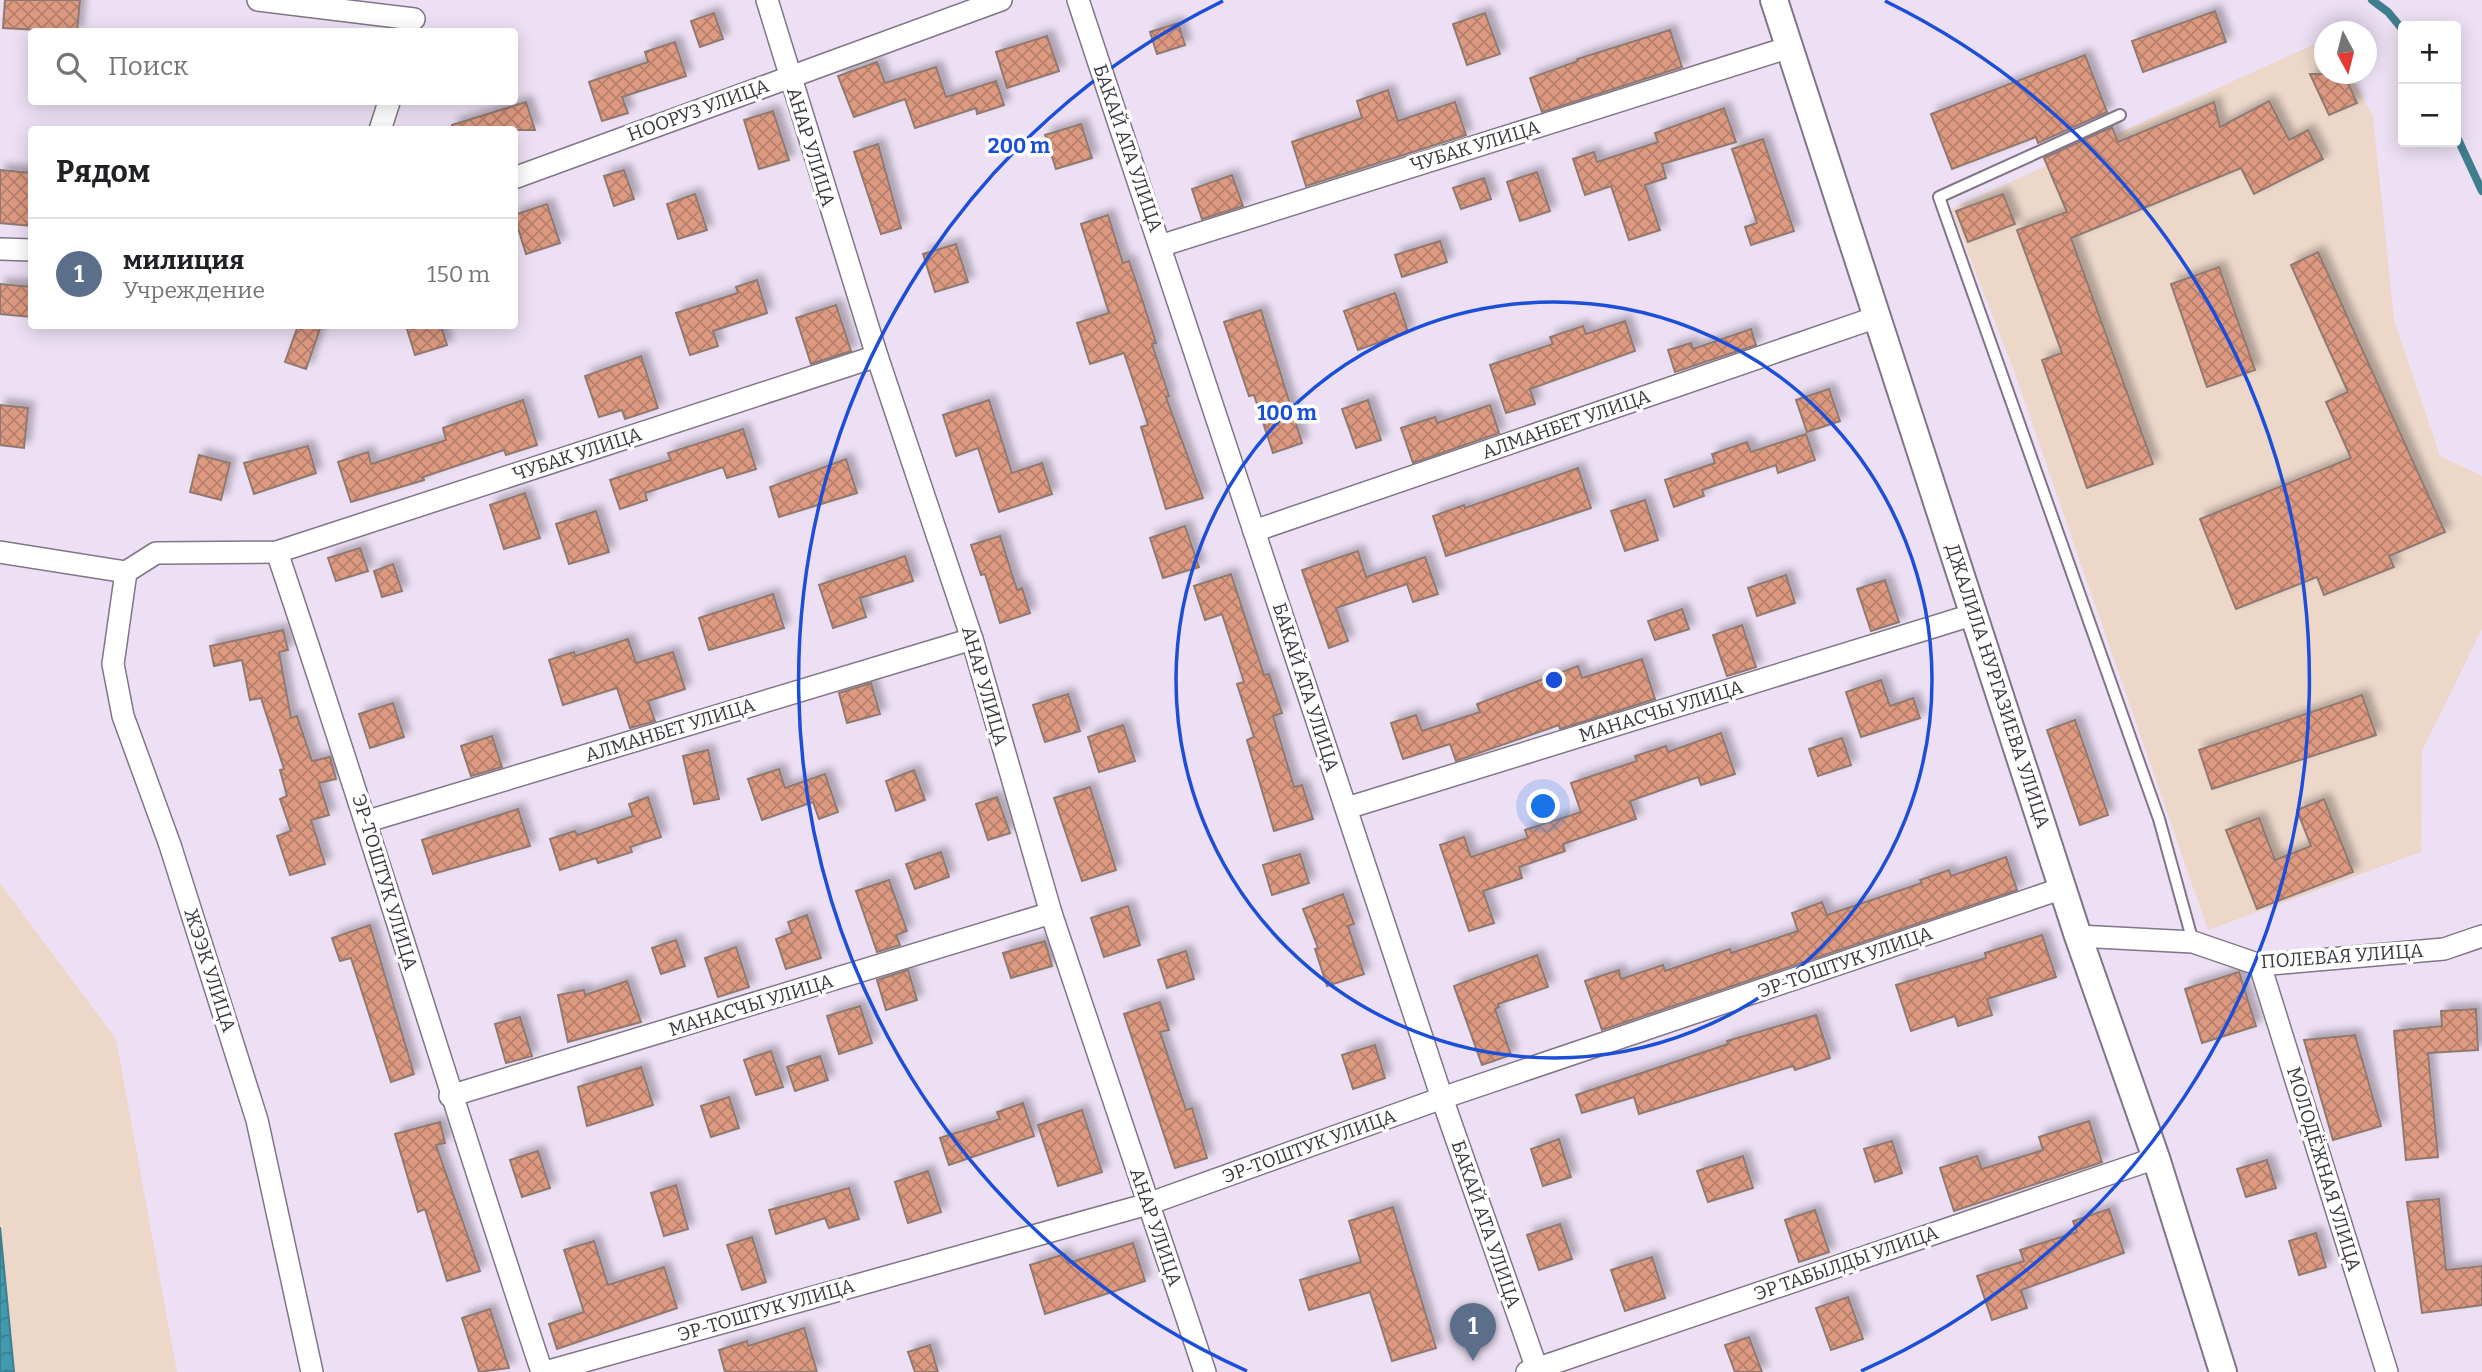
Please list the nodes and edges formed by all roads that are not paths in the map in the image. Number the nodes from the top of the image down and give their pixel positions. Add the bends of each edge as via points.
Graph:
1 (258, 0) edge
2 (766, 0) edge
3 (1001, 0) edge
4 (1078, 0) edge
5 (1774, 0) edge
6 (415, 17) edge
7 (1790, 47) junction
8 (789, 77) junction
9 (387, 105) edge
10 (2120, 115) dead end
11 (381, 126) edge
12 (518, 177) edge
13 (1160, 246) junction
14 (0, 249) edge
15 (28, 250) edge
16 (1877, 317) junction
17 (877, 356) junction
18 (1254, 531) junction
19 (0, 552) edge
20 (277, 552) junction
21 (126, 572) junction
22 (1975, 614) junction
23 (972, 639) junction
24 (1347, 808) junction
25 (368, 821) junction
26 (2063, 888) junction
27 (1051, 914) junction
28 (2078, 936) junction
29 (2482, 936) edge
30 (2193, 942) junction
31 (2260, 965) junction
32 (450, 1096) junction
33 (1442, 1098) junction
34 (2156, 1158) junction
35 (1148, 1204) junction
36 (1534, 1371) edge
37 (312, 1372) edge
38 (543, 1372) edge
39 (1205, 1372) edge
40 (2223, 1372) edge
41 (2387, 1372) edge

1 - 6 street
2 - 8 street, АНАР УЛИЦА
3 - 8 street, НООРУЗ УЛИЦА
4 - 13 street, БАКАЙ АТА УЛИЦА
5 - 7 street, ДЖАЛИЛА НУРГАЗИЕВА УЛИЦА
7 - 13 street, ЧУБАК УЛИЦА
7 - 16 street, ДЖАЛИЛА НУРГАЗИЕВА УЛИЦА
8 - 12 street, НООРУЗ УЛИЦА
8 - 17 street, АНАР УЛИЦА
9 - 11 street
10 - 30 lane via 1939,197 2159,819
13 - 18 street, БАКАЙ АТА УЛИЦА
14 - 15 street
16 - 18 street, АЛМАНБЕТ УЛИЦА
16 - 22 street, ДЖАЛИЛА НУРГАЗИЕВА УЛИЦА
17 - 20 street, ЧУБАК УЛИЦА
17 - 23 street, АНАР УЛИЦА
18 - 24 street, БАКАЙ АТА УЛИЦА
19 - 21 street
20 - 21 street via 156,552
20 - 25 street, ЭР-ТОШТУК УЛИЦА
21 - 37 street, ЖЭЭК УЛИЦА via 113,664 123,716 170,845 257,1120
22 - 24 street, МАНАСЧЫ УЛИЦА
22 - 26 street, ДЖАЛИЛА НУРГАЗИЕВА УЛИЦА
23 - 25 street, АЛМАНБЕТ УЛИЦА
23 - 27 street, АНАР УЛИЦА
24 - 33 street, БАКАЙ АТА УЛИЦА
25 - 32 street, ЭР-ТОШТУК УЛИЦА
26 - 28 street, ДЖАЛИЛА НУРГАЗИЕВА УЛИЦА
26 - 33 street, ЭР-ТОШТУК УЛИЦА
27 - 32 street, МАНАСЧЫ УЛИЦА
27 - 35 street, АНАР УЛИЦА
28 - 30 street, ПОЛЕВАЯ УЛИЦА
28 - 34 street, ДЖАЛИЛА НУРГАЗИЕВА УЛИЦА
29 - 31 street, ПОЛЕВАЯ УЛИЦА via 2444,949
30 - 31 street, ПОЛЕВАЯ УЛИЦА
31 - 41 street, МОЛОДЁЖНАЯ УЛИЦА
32 - 38 street, ЭР-ТОШТУК УЛИЦА
33 - 35 street, ЭР-ТОШТУК УЛИЦА
33 - 36 street, БАКАЙ АТА УЛИЦА
34 - 36 street, ЭР ТАБЫЛДЫ УЛИЦА
34 - 40 street, ДЖАЛИЛА НУРГАЗИЕВА УЛИЦА
35 - 38 street, ЭР-ТОШТУК УЛИЦА
35 - 39 street, АНАР УЛИЦА

